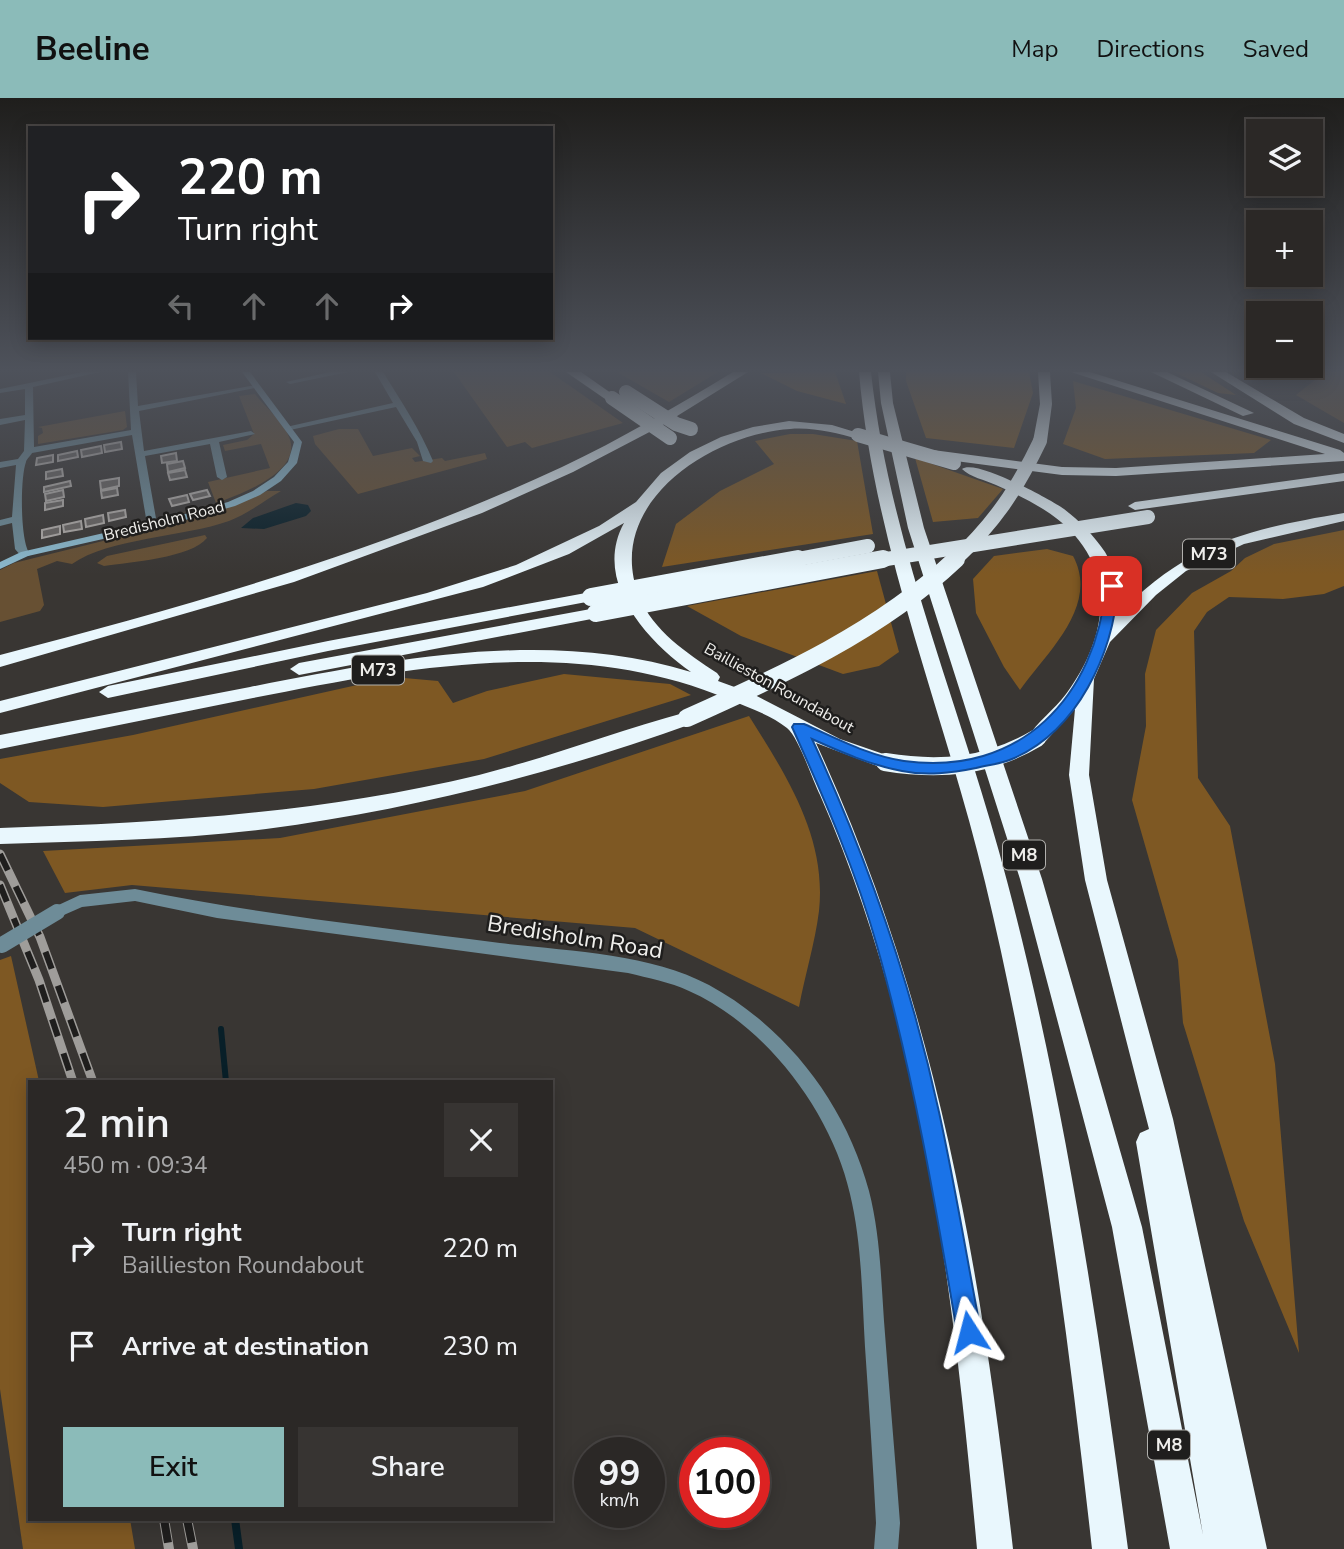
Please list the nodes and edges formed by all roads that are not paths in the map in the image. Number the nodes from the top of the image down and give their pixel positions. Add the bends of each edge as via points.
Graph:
1 (29, 440) edge
2 (93, 440) edge
3 (137, 440) edge
4 (220, 440) edge
5 (297, 440) edge
6 (417, 440) edge
7 (627, 440) edge
8 (671, 440) edge
9 (722, 440) edge
10 (873, 440) edge
11 (875, 440) edge
12 (896, 440) edge
13 (1040, 440) edge
14 (1293, 440) edge
15 (214, 441) junction
16 (29, 451) junction
17 (140, 454) junction
18 (1344, 456) edge
19 (21, 461) junction
20 (428, 461) dead end
21 (956, 461) junction
22 (0, 465) edge
23 (673, 469) junction
24 (222, 477) dead end
25 (1344, 477) edge
26 (1344, 490) edge
27 (642, 504) junction
28 (1344, 517) edge
29 (18, 519) junction
30 (0, 523) edge
31 (152, 524) junction
32 (25, 555) junction
33 (0, 566) edge
34 (594, 605) junction
35 (1102, 642) junction
36 (0, 661) edge
37 (1086, 680) junction
38 (755, 703) junction
39 (0, 707) edge
40 (0, 716) edge
41 (799, 727) junction
42 (0, 732) edge
43 (0, 742) edge
44 (0, 836) edge
45 (1, 946) edge
46 (1123, 984) junction
47 (886, 1549) edge
48 (995, 1549) edge
49 (1110, 1549) edge
50 (1188, 1549) edge
51 (1223, 1549) edge
52 (1248, 1549) edge

1 - 16 street
2 - 16 street
3 - 17 street
4 - 15 street
5 - 31 street, Bredisholm Road via 291,465 267,486 226,506
6 - 20 street
7 - 36 highway via 430,527 247,591
8 - 23 highway, bridge
9 - 23 highway, Baillieston Roundabout / M8
10 - 49 highway, M8 via 888,510 979,816 1038,1069 1085,1340
11 - 21 highway, Baillieston Roundabout / M8, bridge
12 - 50 highway, M8 via 916,528 1031,879 1127,1227
13 - 44 highway, bridge via 1031,464 1002,508 936,577 830,649 687,718 530,770 351,808 190,828
14 - 18 highway
15 - 17 street
15 - 24 street
16 - 19 street
17 - 31 street
18 - 21 highway via 1116,472
19 - 22 street
19 - 29 street
21 - 35 highway, Baillieston Roundabout / M8 via 1029,494 1088,539 1112,586 1112,608
23 - 27 highway, Baillieston Roundabout / M8
25 - 34 highway, M73, bridge via 909,539
26 - 34 highway, M73, bridge
27 - 38 highway, Baillieston Roundabout / M8 via 626,545 626,577 635,605 669,648
27 - 39 highway via 579,545 518,570
28 - 35 highway, M73 via 1229,545 1181,567 1138,602
29 - 30 street
29 - 32 street via 20,549
31 - 32 street, Bredisholm Road
32 - 33 street, Bredisholm Road
34 - 40 highway, M73 via 217,668
34 - 42 highway, M73
35 - 37 highway, Baillieston Roundabout / M8
37 - 41 highway, Baillieston Roundabout / M8, bridge via 1037,738 1007,756 968,766 929,769 885,762
37 - 46 highway, M8 via 1079,775 1096,880
38 - 41 highway, Baillieston Roundabout / M8
38 - 43 highway, M73 via 702,681 635,664 573,657 508,657 405,666 312,681
41 - 48 highway via 835,806 885,944 929,1111 984,1426
45 - 47 street, Bredisholm Road, bridge via 80,901 135,895 217,912 628,966 704,990 766,1035 798,1069 832,1118 859,1191 872,1301
46 - 51 highway, M8
46 - 52 highway, M8 via 1160,1119

